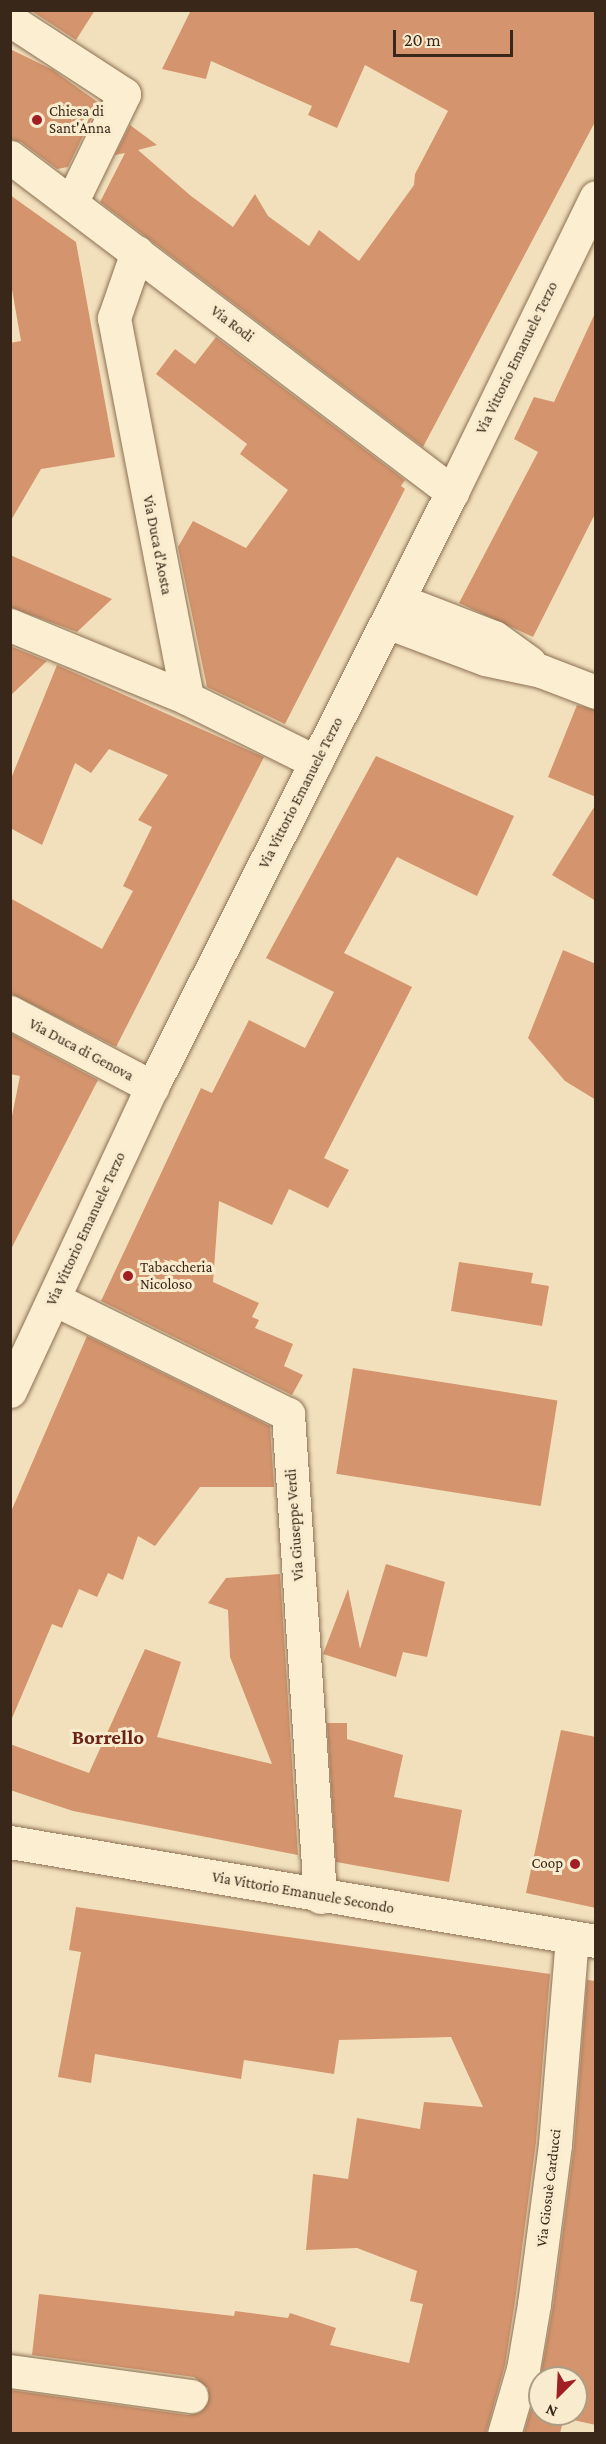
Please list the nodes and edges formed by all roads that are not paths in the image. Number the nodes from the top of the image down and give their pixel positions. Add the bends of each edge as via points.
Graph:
1 (10, 20) edge
2 (10, 157) edge
3 (596, 197) edge
4 (71, 203) junction
5 (137, 252) junction
6 (452, 492) junction
7 (392, 611) junction
8 (10, 626) edge
9 (596, 692) edge
10 (187, 698) junction
11 (316, 762) junction
12 (10, 1012) edge
13 (152, 1088) junction
14 (54, 1299) junction
15 (10, 1391) edge
16 (10, 1842) edge
17 (320, 1897) junction
18 (584, 1940) edge
19 (10, 2372) edge
20 (191, 2396) dead end
21 (504, 2433) edge

1 - 4 street via 124,94
2 - 4 street, Via Rodi
3 - 6 street, Via Vittorio Emanuele Terzo
4 - 5 street, Via Rodi
5 - 6 street, Via Rodi
5 - 10 street, Via Duca d'Aosta via 114,318
6 - 7 street, Via Vittorio Emanuele Terzo
7 - 9 street via 485,659 541,671
7 - 11 street, Via Vittorio Emanuele Terzo
8 - 10 street
10 - 11 street
11 - 13 street, Via Vittorio Emanuele Terzo
12 - 13 street, Via Duca di Genova
13 - 14 street, Via Vittorio Emanuele Terzo
14 - 15 street, Via Vittorio Emanuele Terzo
14 - 17 street, Via Giuseppe Verdi via 288,1414
16 - 17 street, Via Vittorio Emanuele Secondo
17 - 18 street, Via Vittorio Emanuele Secondo
18 - 21 street, Via Giosuè Carducci via 534,2304 523,2369
19 - 20 street

